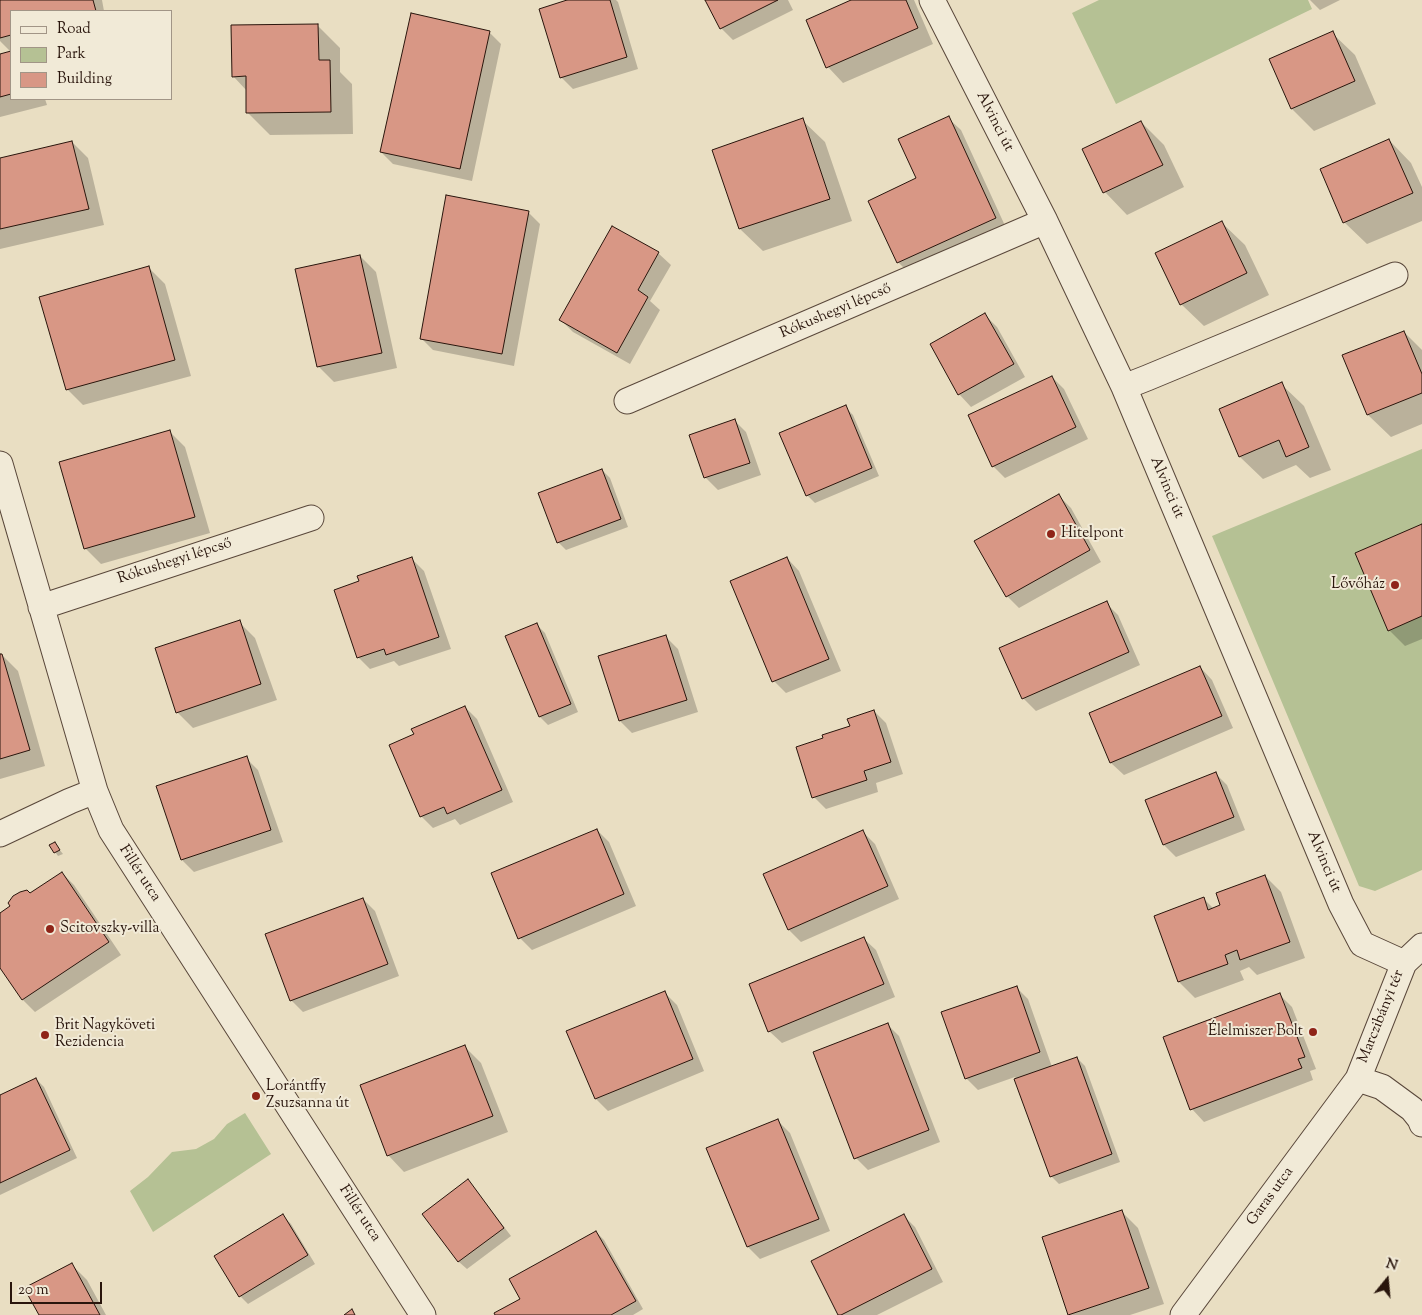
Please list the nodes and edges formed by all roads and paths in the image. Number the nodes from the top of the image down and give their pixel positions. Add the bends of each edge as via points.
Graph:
1 (932, 0) edge
2 (1045, 221) junction
3 (1395, 275) dead end
4 (1124, 387) junction
5 (627, 401) dead end
6 (0, 464) edge
7 (311, 518) dead end
8 (41, 607) junction
9 (95, 791) junction
10 (0, 834) edge
11 (1422, 946) edge
12 (1413, 959) edge
13 (1358, 1079) junction
14 (1422, 1124) edge
15 (423, 1315) edge
16 (1184, 1315) edge

1 - 2 street, Alvinci út
2 - 4 street, Alvinci út
2 - 5 street, Rókushegyi lépcső
3 - 4 street
4 - 12 street, Alvinci út via 1341,904 1362,944
6 - 8 street, Fillér utca
7 - 8 street, Rókushegyi lépcső
8 - 9 street, Fillér utca
9 - 10 street
9 - 15 street, Fillér utca via 111,830
11 - 12 street, Marczibányi tér
12 - 13 street, Marczibányi tér
13 - 14 street, Marczibányi tér via 1382,1087 1412,1109
13 - 16 street, Garas utca

